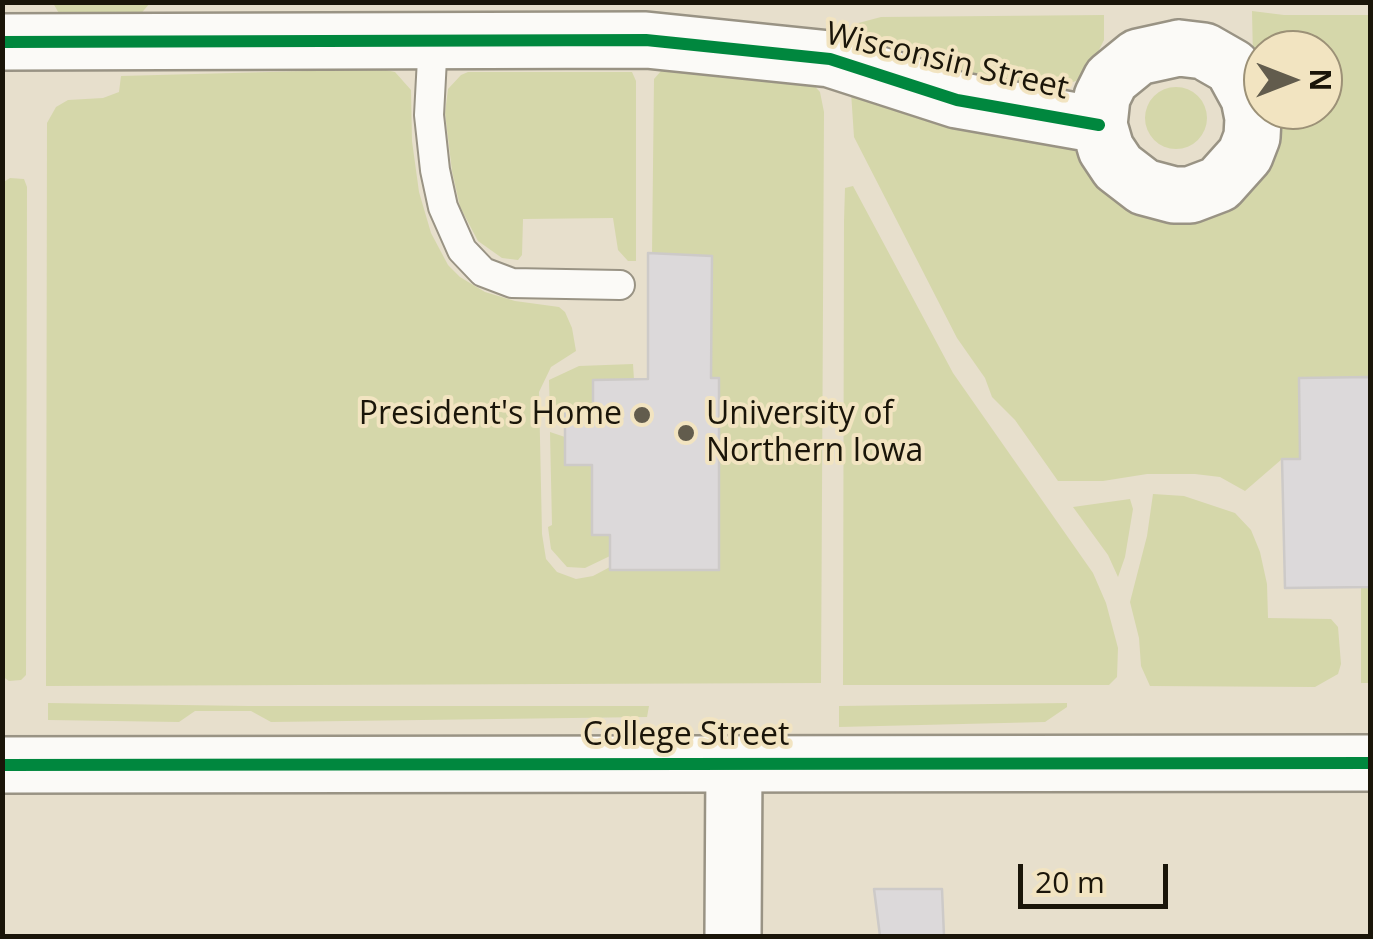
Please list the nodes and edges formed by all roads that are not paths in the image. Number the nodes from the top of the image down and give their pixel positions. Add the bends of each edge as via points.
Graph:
1 (201, 22) edge
2 (433, 40) junction
3 (2, 42) edge
4 (1099, 125) dead end
5 (620, 285) dead end
6 (1370, 763) edge
7 (734, 764) junction
8 (2, 765) edge
9 (733, 936) edge

1 - 2 street, Wisconsin Street
1 - 3 street, Wisconsin Street
2 - 4 street, Wisconsin Street via 646,40 830,59 958,100
2 - 5 lane via 429,115 435,170 462,250 483,272 512,283
6 - 7 street, College Street
7 - 8 street, College Street
7 - 9 street

